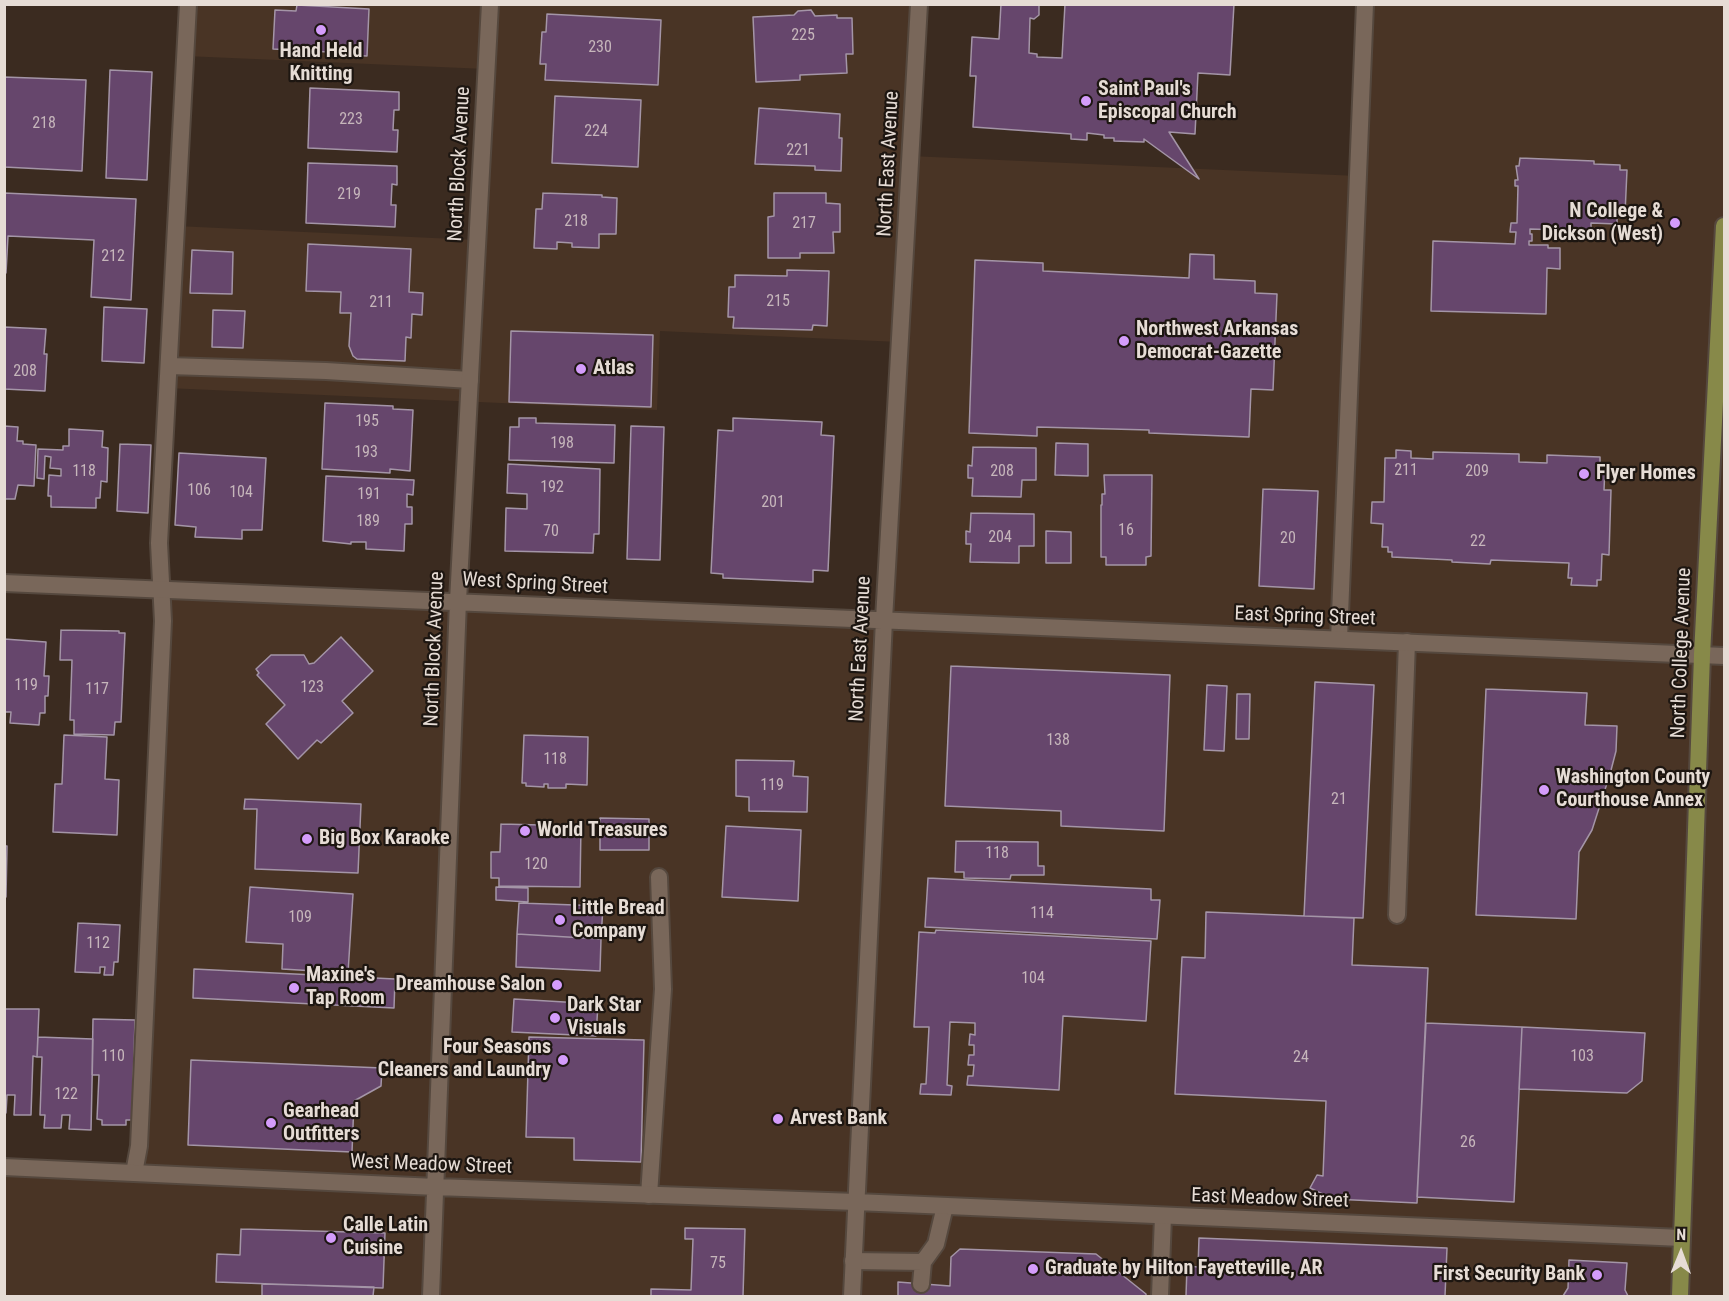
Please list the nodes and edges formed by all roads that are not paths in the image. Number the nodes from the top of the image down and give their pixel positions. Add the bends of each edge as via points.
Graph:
1 (188, 4) edge
2 (490, 4) edge
3 (919, 4) edge
4 (1365, 4) edge
5 (1725, 226) edge
6 (169, 366) junction
7 (1721, 366) edge
8 (470, 380) junction
9 (4, 582) edge
10 (162, 589) junction
11 (458, 601) junction
12 (884, 620) junction
13 (1339, 639) junction
14 (1407, 642) junction
15 (1702, 655) junction
16 (1725, 656) edge
17 (659, 877) dead end
18 (1397, 915) dead end
19 (4, 1167) edge
20 (134, 1173) junction
21 (436, 1187) junction
22 (649, 1195) junction
23 (856, 1202) junction
24 (945, 1206) junction
25 (1163, 1216) junction
26 (1682, 1238) junction
27 (853, 1261) junction
28 (923, 1262) junction
29 (921, 1284) dead end
30 (431, 1296) edge
31 (852, 1296) edge
32 (1160, 1296) edge
33 (1680, 1296) edge

1 - 6 street
2 - 8 street, North Block Avenue
3 - 12 street, North East Avenue
4 - 13 street
5 - 7 main road, North College Avenue
6 - 8 street
6 - 10 street via 159,543
7 - 15 main road, North College Avenue
8 - 11 street, North Block Avenue
9 - 10 street, West Spring Street
10 - 11 street, West Spring Street
10 - 20 street via 140,1134
11 - 12 street, West Spring Street
11 - 21 street, North Block Avenue
12 - 13 street, East Spring Street
12 - 23 street, North East Avenue
13 - 14 street, East Spring Street
14 - 15 street, East Spring Street
14 - 18 street
15 - 16 street, East Spring Street
15 - 26 main road, North College Avenue
17 - 22 street via 663,989
19 - 20 street, West Meadow Street
20 - 21 street, West Meadow Street
21 - 22 street, West Meadow Street
21 - 30 street, North Block Avenue
22 - 23 street, West Meadow Street
23 - 24 street, East Meadow Street
23 - 27 street, North East Avenue
24 - 25 street, East Meadow Street
24 - 28 street via 936,1244
25 - 26 street, East Meadow Street
25 - 32 street
26 - 33 main road, North College Avenue
27 - 28 street
27 - 31 street, North East Avenue
28 - 29 street

